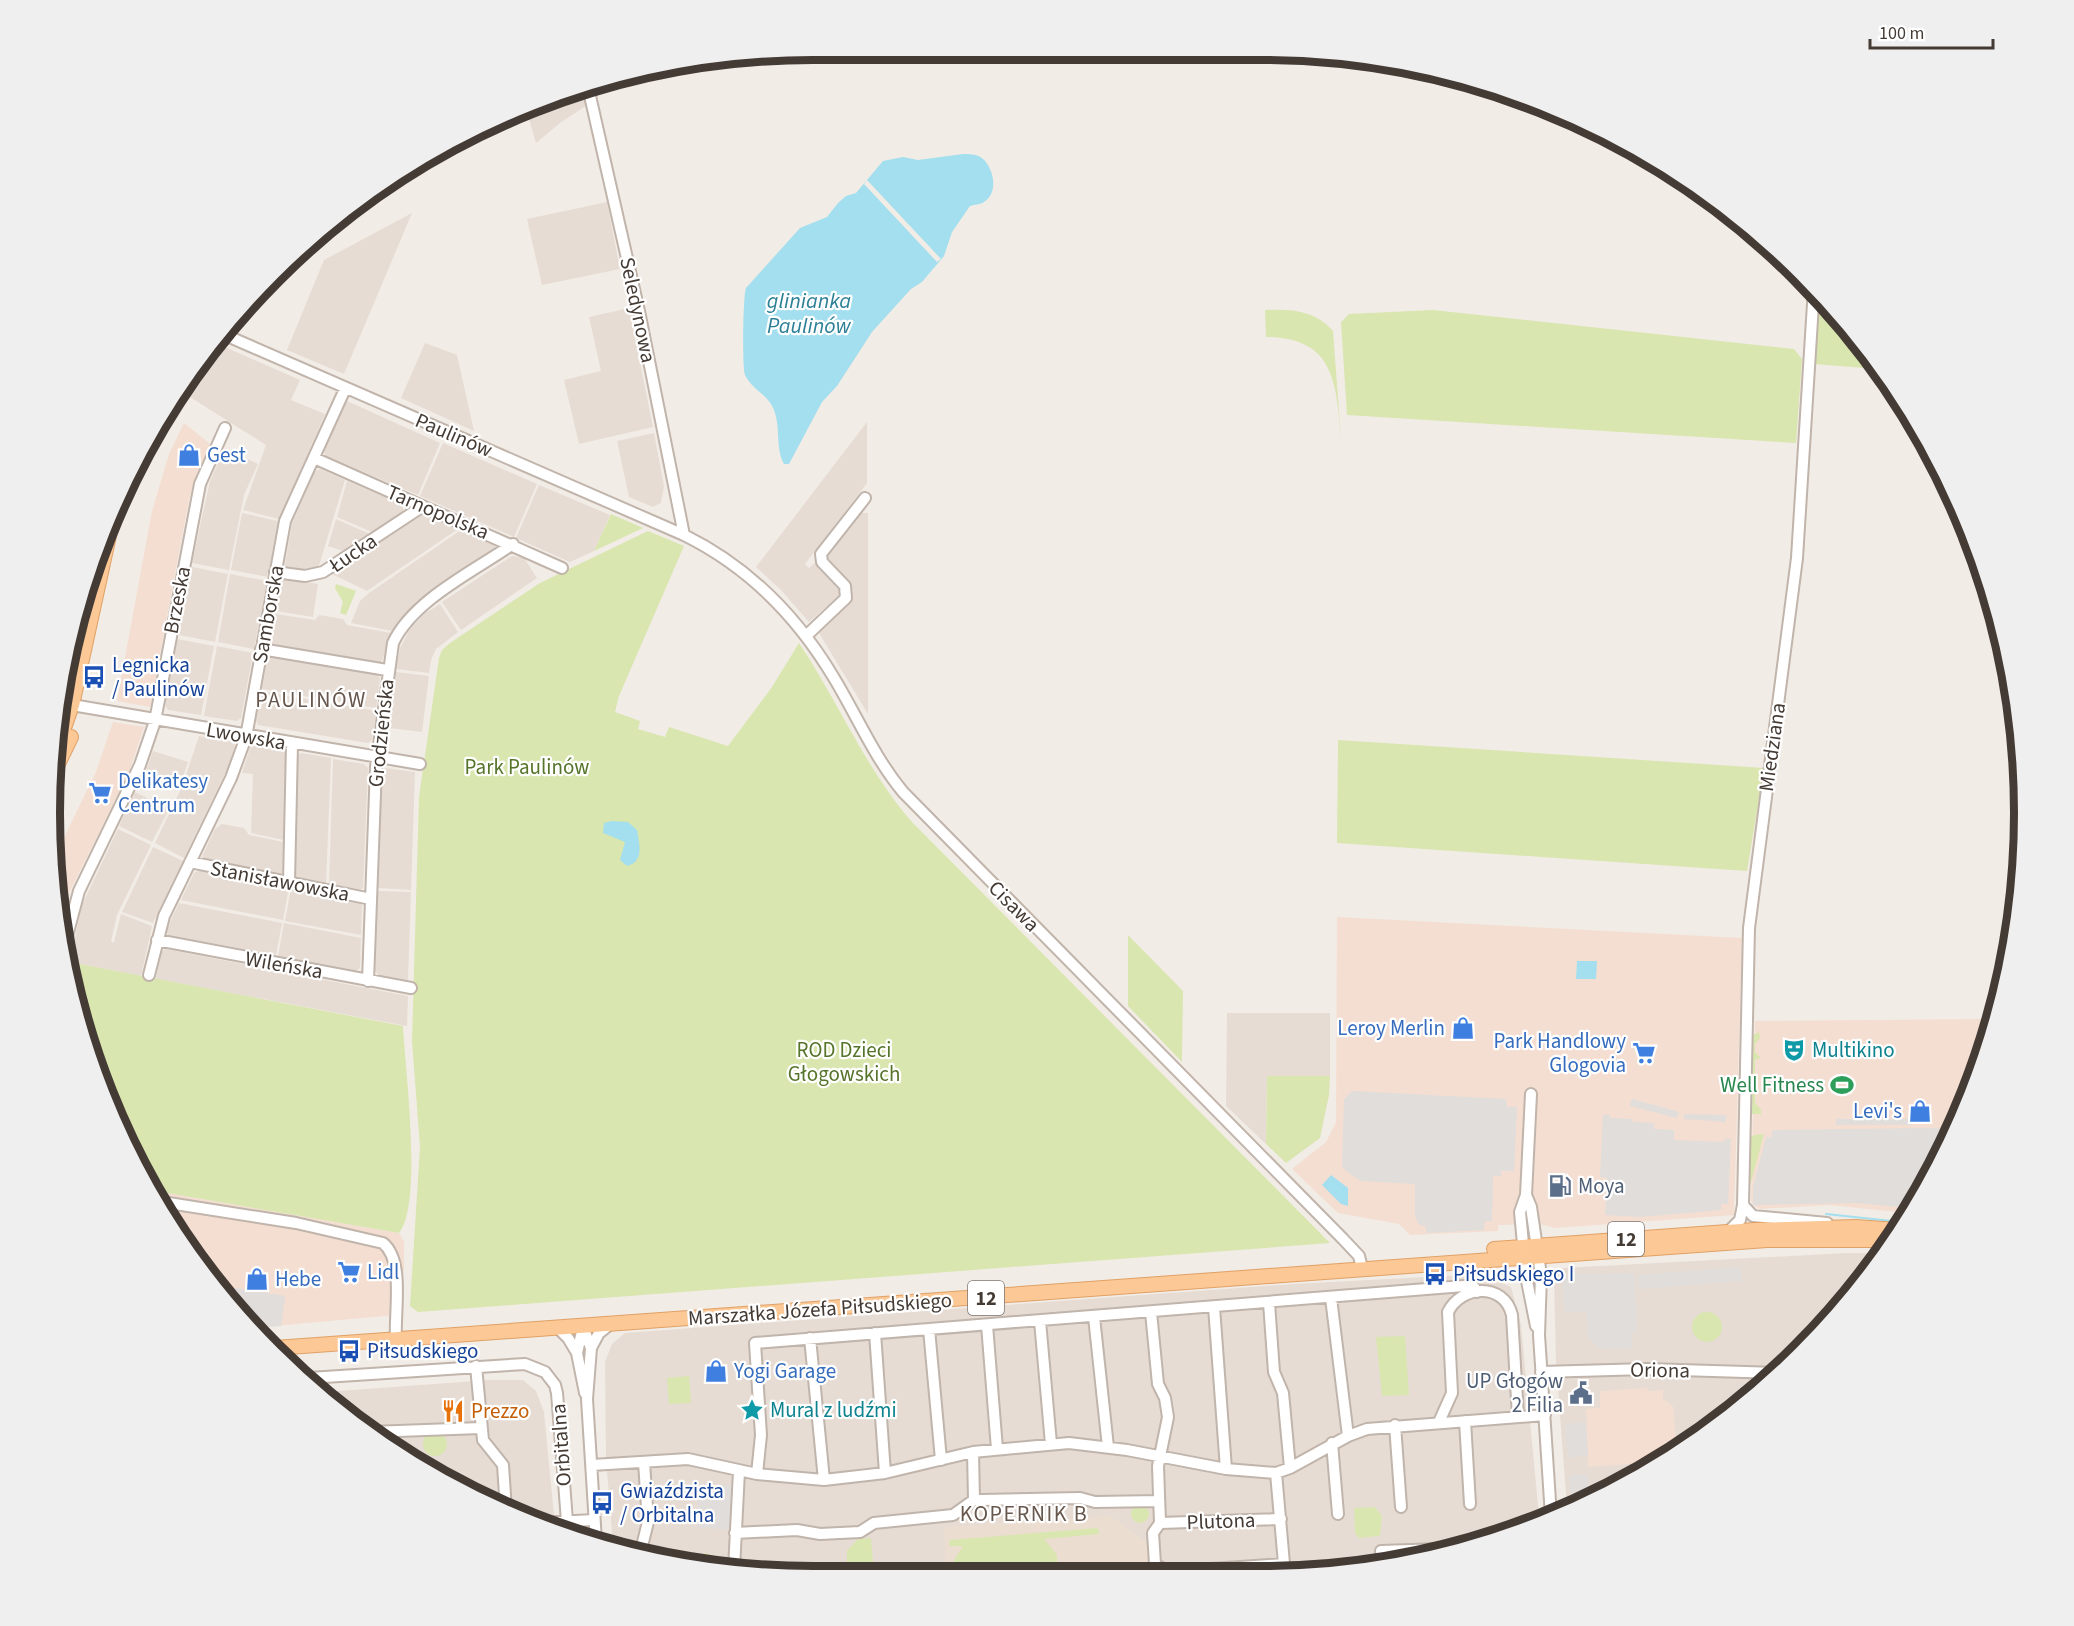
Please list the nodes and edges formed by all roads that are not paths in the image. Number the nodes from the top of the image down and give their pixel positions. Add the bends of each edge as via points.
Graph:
1 (590, 94) edge
2 (1813, 302) edge
3 (230, 337) edge
4 (345, 389) junction
5 (225, 428) dead end
6 (314, 458) junction
7 (865, 498) dead end
8 (423, 506) junction
9 (684, 535) junction
10 (513, 544) junction
11 (105, 556) edge
12 (562, 568) dead end
13 (275, 572) junction
14 (807, 635) junction
15 (261, 649) junction
16 (387, 670) junction
17 (76, 706) junction
18 (155, 721) junction
19 (65, 730) edge
20 (246, 737) junction
21 (292, 744) junction
22 (63, 754) edge
23 (377, 757) junction
24 (420, 764) dead end
25 (190, 862) junction
26 (289, 883) junction
27 (371, 899) junction
28 (69, 929) edge
29 (157, 940) junction
30 (149, 975) dead end
31 (368, 981) junction
32 (411, 988) dead end
33 (1531, 1094) dead end
34 (1526, 1195) junction
35 (169, 1203) edge
36 (1743, 1206) junction
37 (1856, 1227) junction
38 (1534, 1229) junction
39 (1888, 1229) edge
40 (1522, 1230) junction
41 (1729, 1232) junction
42 (1881, 1240) edge
43 (1562, 1249) junction
44 (1531, 1251) junction
45 (1505, 1253) junction
46 (1362, 1268) junction
47 (1541, 1275) junction
48 (1526, 1276) junction
49 (1477, 1292) junction
50 (1331, 1298) junction
51 (1269, 1303) junction
52 (1214, 1307) junction
53 (1151, 1312) junction
54 (1094, 1317) junction
55 (1040, 1322) junction
56 (609, 1324) junction
57 (987, 1325) junction
58 (583, 1326) junction
59 (558, 1328) junction
60 (929, 1329) junction
61 (875, 1333) junction
62 (1539, 1335) junction
63 (810, 1338) junction
64 (396, 1340) junction
65 (284, 1347) edge
66 (591, 1348) junction
67 (577, 1353) junction
68 (476, 1366) junction
69 (1541, 1372) junction
70 (1764, 1373) edge
71 (315, 1378) edge
72 (587, 1399) junction
73 (1545, 1416) junction
74 (1518, 1417) junction
75 (1465, 1421) junction
76 (1439, 1422) junction
77 (1395, 1425) junction
78 (481, 1428) junction
79 (385, 1431) edge
80 (1348, 1436) junction
81 (1332, 1443) junction
82 (1051, 1444) junction
83 (1108, 1447) junction
84 (997, 1449) junction
85 (973, 1452) junction
86 (1159, 1456) junction
87 (941, 1460) junction
88 (644, 1462) junction
89 (592, 1465) junction
90 (1290, 1468) junction
91 (1226, 1469) junction
92 (739, 1470) junction
93 (885, 1473) junction
94 (1276, 1473) junction
95 (757, 1474) junction
96 (824, 1480) junction
97 (505, 1500) edge
98 (974, 1500) junction
99 (1158, 1500) junction
100 (1470, 1504) dead end
101 (1401, 1507) dead end
102 (1551, 1508) edge
103 (1338, 1514) dead end
104 (1281, 1519) junction
105 (594, 1520) junction
106 (567, 1521) junction
107 (559, 1522) edge
108 (1160, 1523) junction
109 (595, 1533) edge
110 (735, 1533) junction
111 (642, 1546) edge
112 (1417, 1550) edge
113 (1381, 1551) dead end
114 (734, 1562) edge
115 (1285, 1565) edge
116 (1158, 1566) edge

1 - 9 street, Seledynowa
2 - 36 street, Miedziana via 1797,558 1749,928
3 - 4 street, Paulinów
4 - 6 street, Samborska
4 - 9 street, Paulinów
5 - 18 street, Brzeska via 200,484
6 - 8 street, Tarnopolska
6 - 13 street, Samborska via 288,515
7 - 14 street via 821,554 822,562 845,586 846,598
8 - 10 street, Tarnopolska
8 - 13 street, Łucka via 323,572 305,576
9 - 14 street, Cisawa via 752,579
10 - 12 street, Tarnopolska
10 - 16 street, Grodzieńska via 416,610 399,630
11 - 17 main road
13 - 15 street, Samborska
14 - 46 street, Cisawa via 903,792 1359,1256
15 - 16 street
15 - 20 street, Samborska
16 - 23 street, Grodzieńska
17 - 18 street, Lwowska
17 - 19 main road
17 - 22 main road via 71,737
18 - 20 street, Lwowska
18 - 28 street, Brzeska via 140,765 79,891
20 - 21 street, Lwowska
20 - 25 street, Samborska via 231,778
21 - 23 street, Lwowska
21 - 26 street
23 - 24 street, Lwowska
23 - 27 street, Grodzieńska
25 - 26 street, Stanisławowska
25 - 29 street, Samborska
26 - 27 street, Stanisławowska
27 - 31 street, Grodzieńska
29 - 30 street, Samborska
29 - 31 street, Wileńska
31 - 32 street, Wileńska
33 - 34 street
34 - 38 street
34 - 40 street via 1520,1212
35 - 64 street via 296,1223 383,1243 392,1252 396,1267
36 - 37 street via 1753,1216
36 - 41 street via 1740,1220
37 - 39 main road, Marszałka Józefa Piłsudskiego / 12
37 - 41 main road, Marszałka Józefa Piłsudskiego / 12
38 - 43 street
38 - 44 street
40 - 44 street
40 - 45 street
41 - 43 main road, Marszałka Józefa Piłsudskiego / 12
42 - 43 main road, Marszałka Józefa Piłsudskiego / 12 via 1791,1239
43 - 44 main road, Marszałka Józefa Piłsudskiego / 12
43 - 47 street
44 - 45 main road, Marszałka Józefa Piłsudskiego / 12
44 - 47 street
44 - 48 street
45 - 46 main road, Marszałka Józefa Piłsudskiego / 12
45 - 48 street
46 - 56 main road, Marszałka Józefa Piłsudskiego / 12
47 - 62 street
48 - 62 street
49 - 50 street via 1474,1287 1464,1286
49 - 74 street via 1498,1294 1509,1303
49 - 76 street via 1460,1298 1448,1312 1452,1393
50 - 51 street
50 - 80 street
51 - 52 street
51 - 90 street via 1274,1372 1283,1394
52 - 53 street
52 - 91 street
53 - 54 street
53 - 86 street, Plutona via 1158,1384 1168,1411
54 - 55 street
54 - 83 street
55 - 57 street
55 - 82 street
56 - 58 main road, Marszałka Józefa Piłsudskiego / 12
56 - 66 street
57 - 60 street
57 - 84 street
58 - 59 main road, Marszałka Józefa Piłsudskiego / 12
58 - 66 street
58 - 67 street
59 - 64 main road, Marszałka Józefa Piłsudskiego / 12
59 - 67 street
60 - 61 street
60 - 87 street
61 - 63 street
61 - 93 street
62 - 69 street
63 - 95 street via 755,1343 761,1434
63 - 96 street
64 - 65 main road, Marszałka Józefa Piłsudskiego / 12
66 - 72 street
67 - 72 street
68 - 71 street, Orbitalna
68 - 78 street
68 - 106 street, Orbitalna via 535,1366 555,1385
69 - 70 street, Oriona
69 - 73 street
72 - 89 street
73 - 74 street
73 - 102 street
74 - 75 street
75 - 76 street
75 - 100 street
76 - 77 street
77 - 80 street
77 - 101 street
78 - 79 street
78 - 97 street via 485,1446 503,1465
80 - 81 street
81 - 90 street
81 - 103 street
82 - 83 street
82 - 84 street
83 - 86 street
84 - 85 street
85 - 87 street
85 - 98 street
86 - 91 street
86 - 99 street, Plutona
87 - 93 street
88 - 89 street
88 - 92 street via 688,1459
88 - 111 street via 648,1522
89 - 105 street
90 - 94 street
91 - 94 street
92 - 95 street
92 - 110 street
93 - 96 street
94 - 104 street, Plutona
95 - 96 street
98 - 99 street
98 - 110 street via 953,1515 874,1523 860,1532
99 - 108 street, Plutona
104 - 108 street, Plutona
104 - 115 street, Plutona
105 - 106 street
105 - 109 street
106 - 107 street
108 - 116 street, Plutona via 1153,1533
110 - 114 street
112 - 113 street

